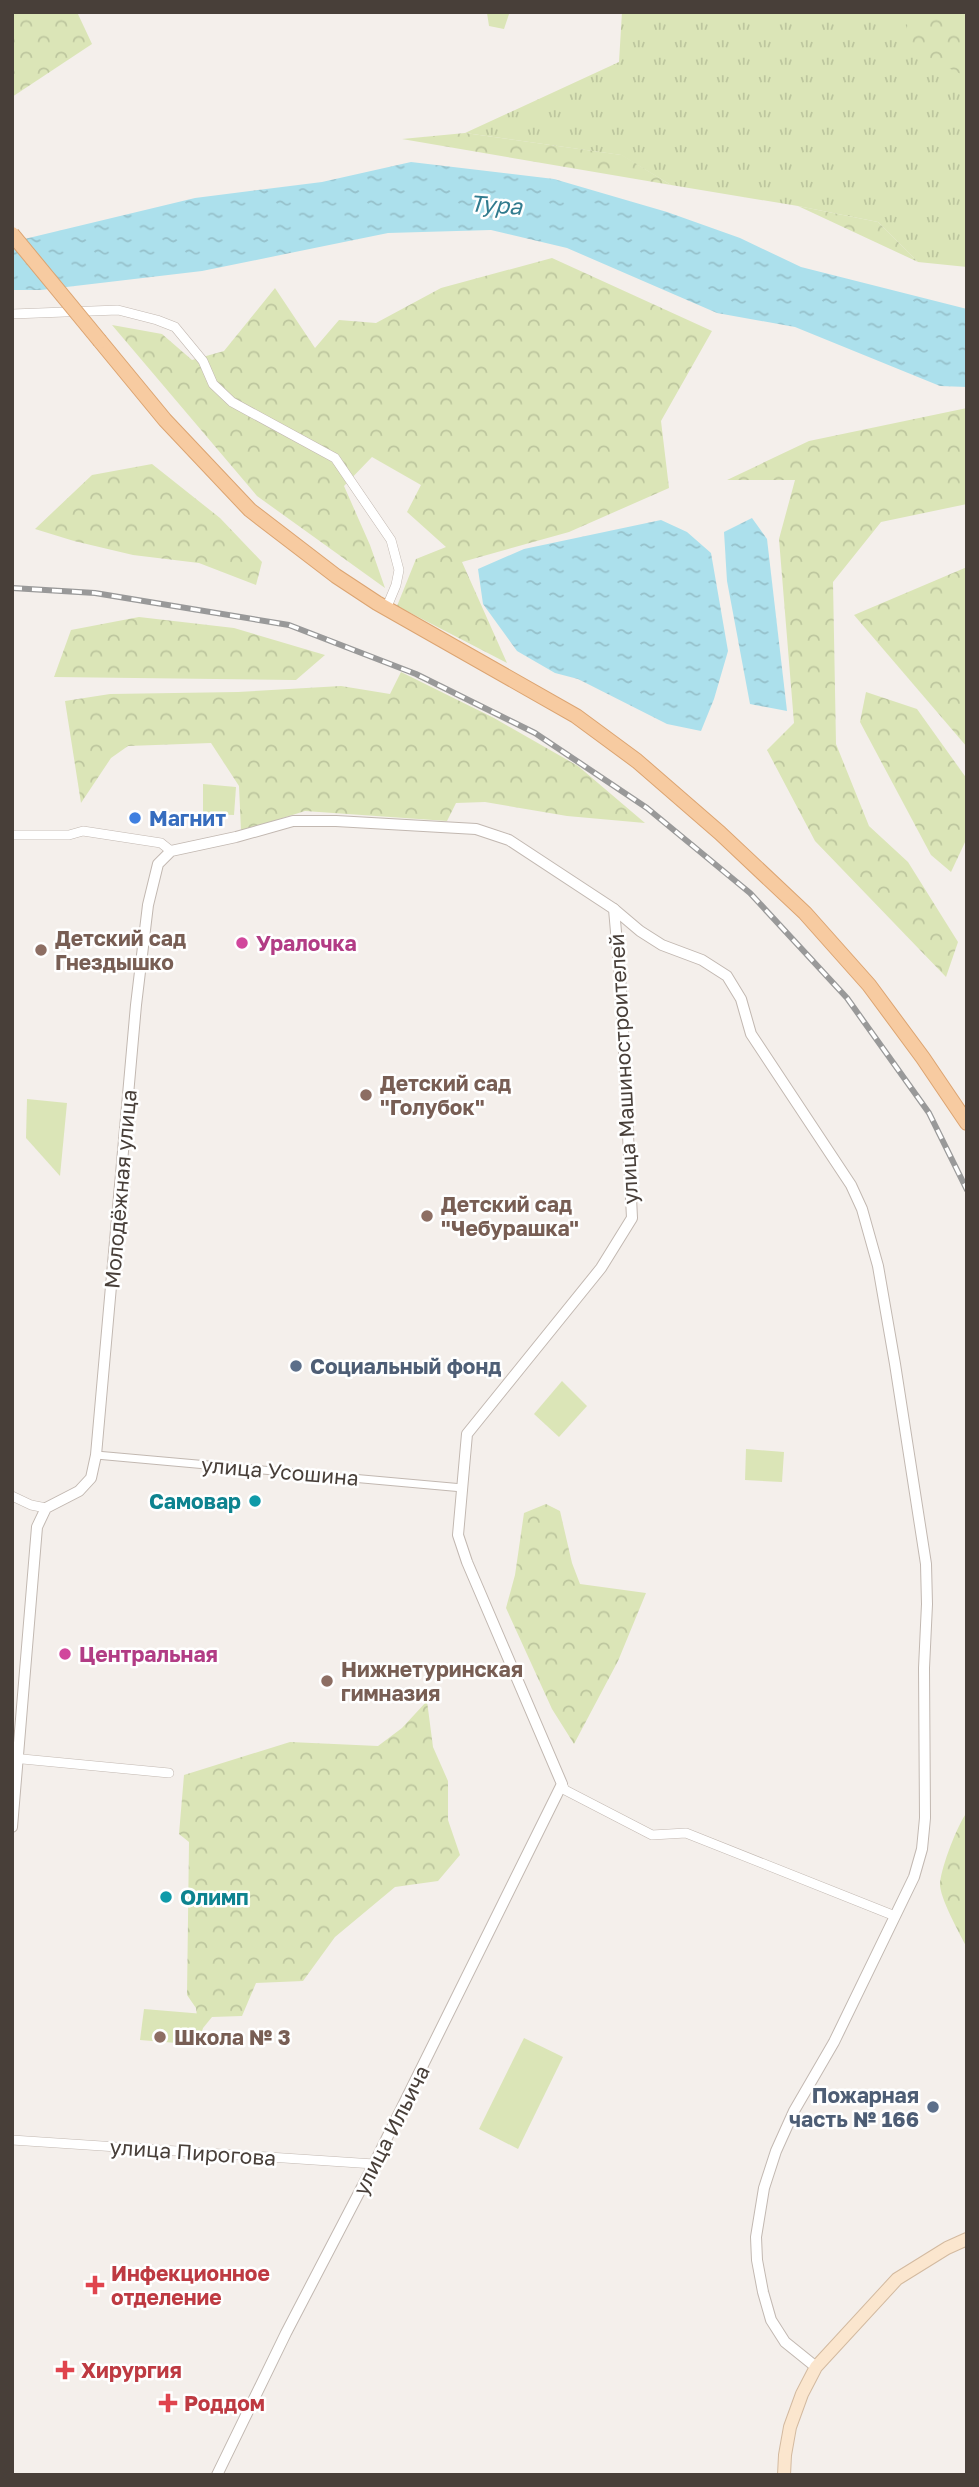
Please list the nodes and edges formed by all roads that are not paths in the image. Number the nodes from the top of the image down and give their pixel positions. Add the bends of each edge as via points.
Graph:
1 (12, 234) edge
2 (12, 314) edge
3 (386, 609) junction
4 (12, 835) edge
5 (171, 851) junction
6 (614, 909) junction
7 (967, 1123) edge
8 (96, 1455) junction
9 (463, 1488) junction
10 (12, 1496) edge
11 (46, 1508) junction
12 (15, 1758) edge
13 (169, 1773) dead end
14 (562, 1784) junction
15 (12, 1826) edge
16 (895, 1916) junction
17 (12, 2140) edge
18 (374, 2164) junction
19 (967, 2239) edge
20 (816, 2367) junction
21 (218, 2475) edge
22 (784, 2475) edge

1 - 3 main road, bridge via 165,420 250,510
2 - 3 street via 118,310 175,327 203,361 213,384 232,402 335,458 391,540 399,570
3 - 7 main road via 576,716 637,761 720,833 805,913 869,985
4 - 5 street via 83,831 161,843
5 - 6 street, улица Машиностроителей via 293,821 476,829 509,840
5 - 8 street, Молодёжная улица via 158,864 148,905
6 - 9 street, улица Машиностроителей via 632,1218 601,1268 467,1434
6 - 16 street via 662,945 702,960 727,976 741,999 751,1034 850,1185 870,1232 895,1364 928,1604 922,1849
8 - 9 street, улица Усошина
8 - 11 street, Молодёжная улица via 91,1478 79,1491
9 - 14 street, улица Машиностроителей via 458,1535
10 - 11 street
11 - 12 street via 37,1527
12 - 13 street
12 - 15 street
14 - 16 street via 565,1790 652,1835 686,1833
14 - 18 street, улица Ильича
16 - 20 street via 834,2042 794,2111 764,2188 757,2260 771,2320 785,2342
17 - 18 street, улица Пирогова
18 - 21 street, улица Ильича
19 - 20 main road via 897,2279
20 - 22 main road via 790,2427

